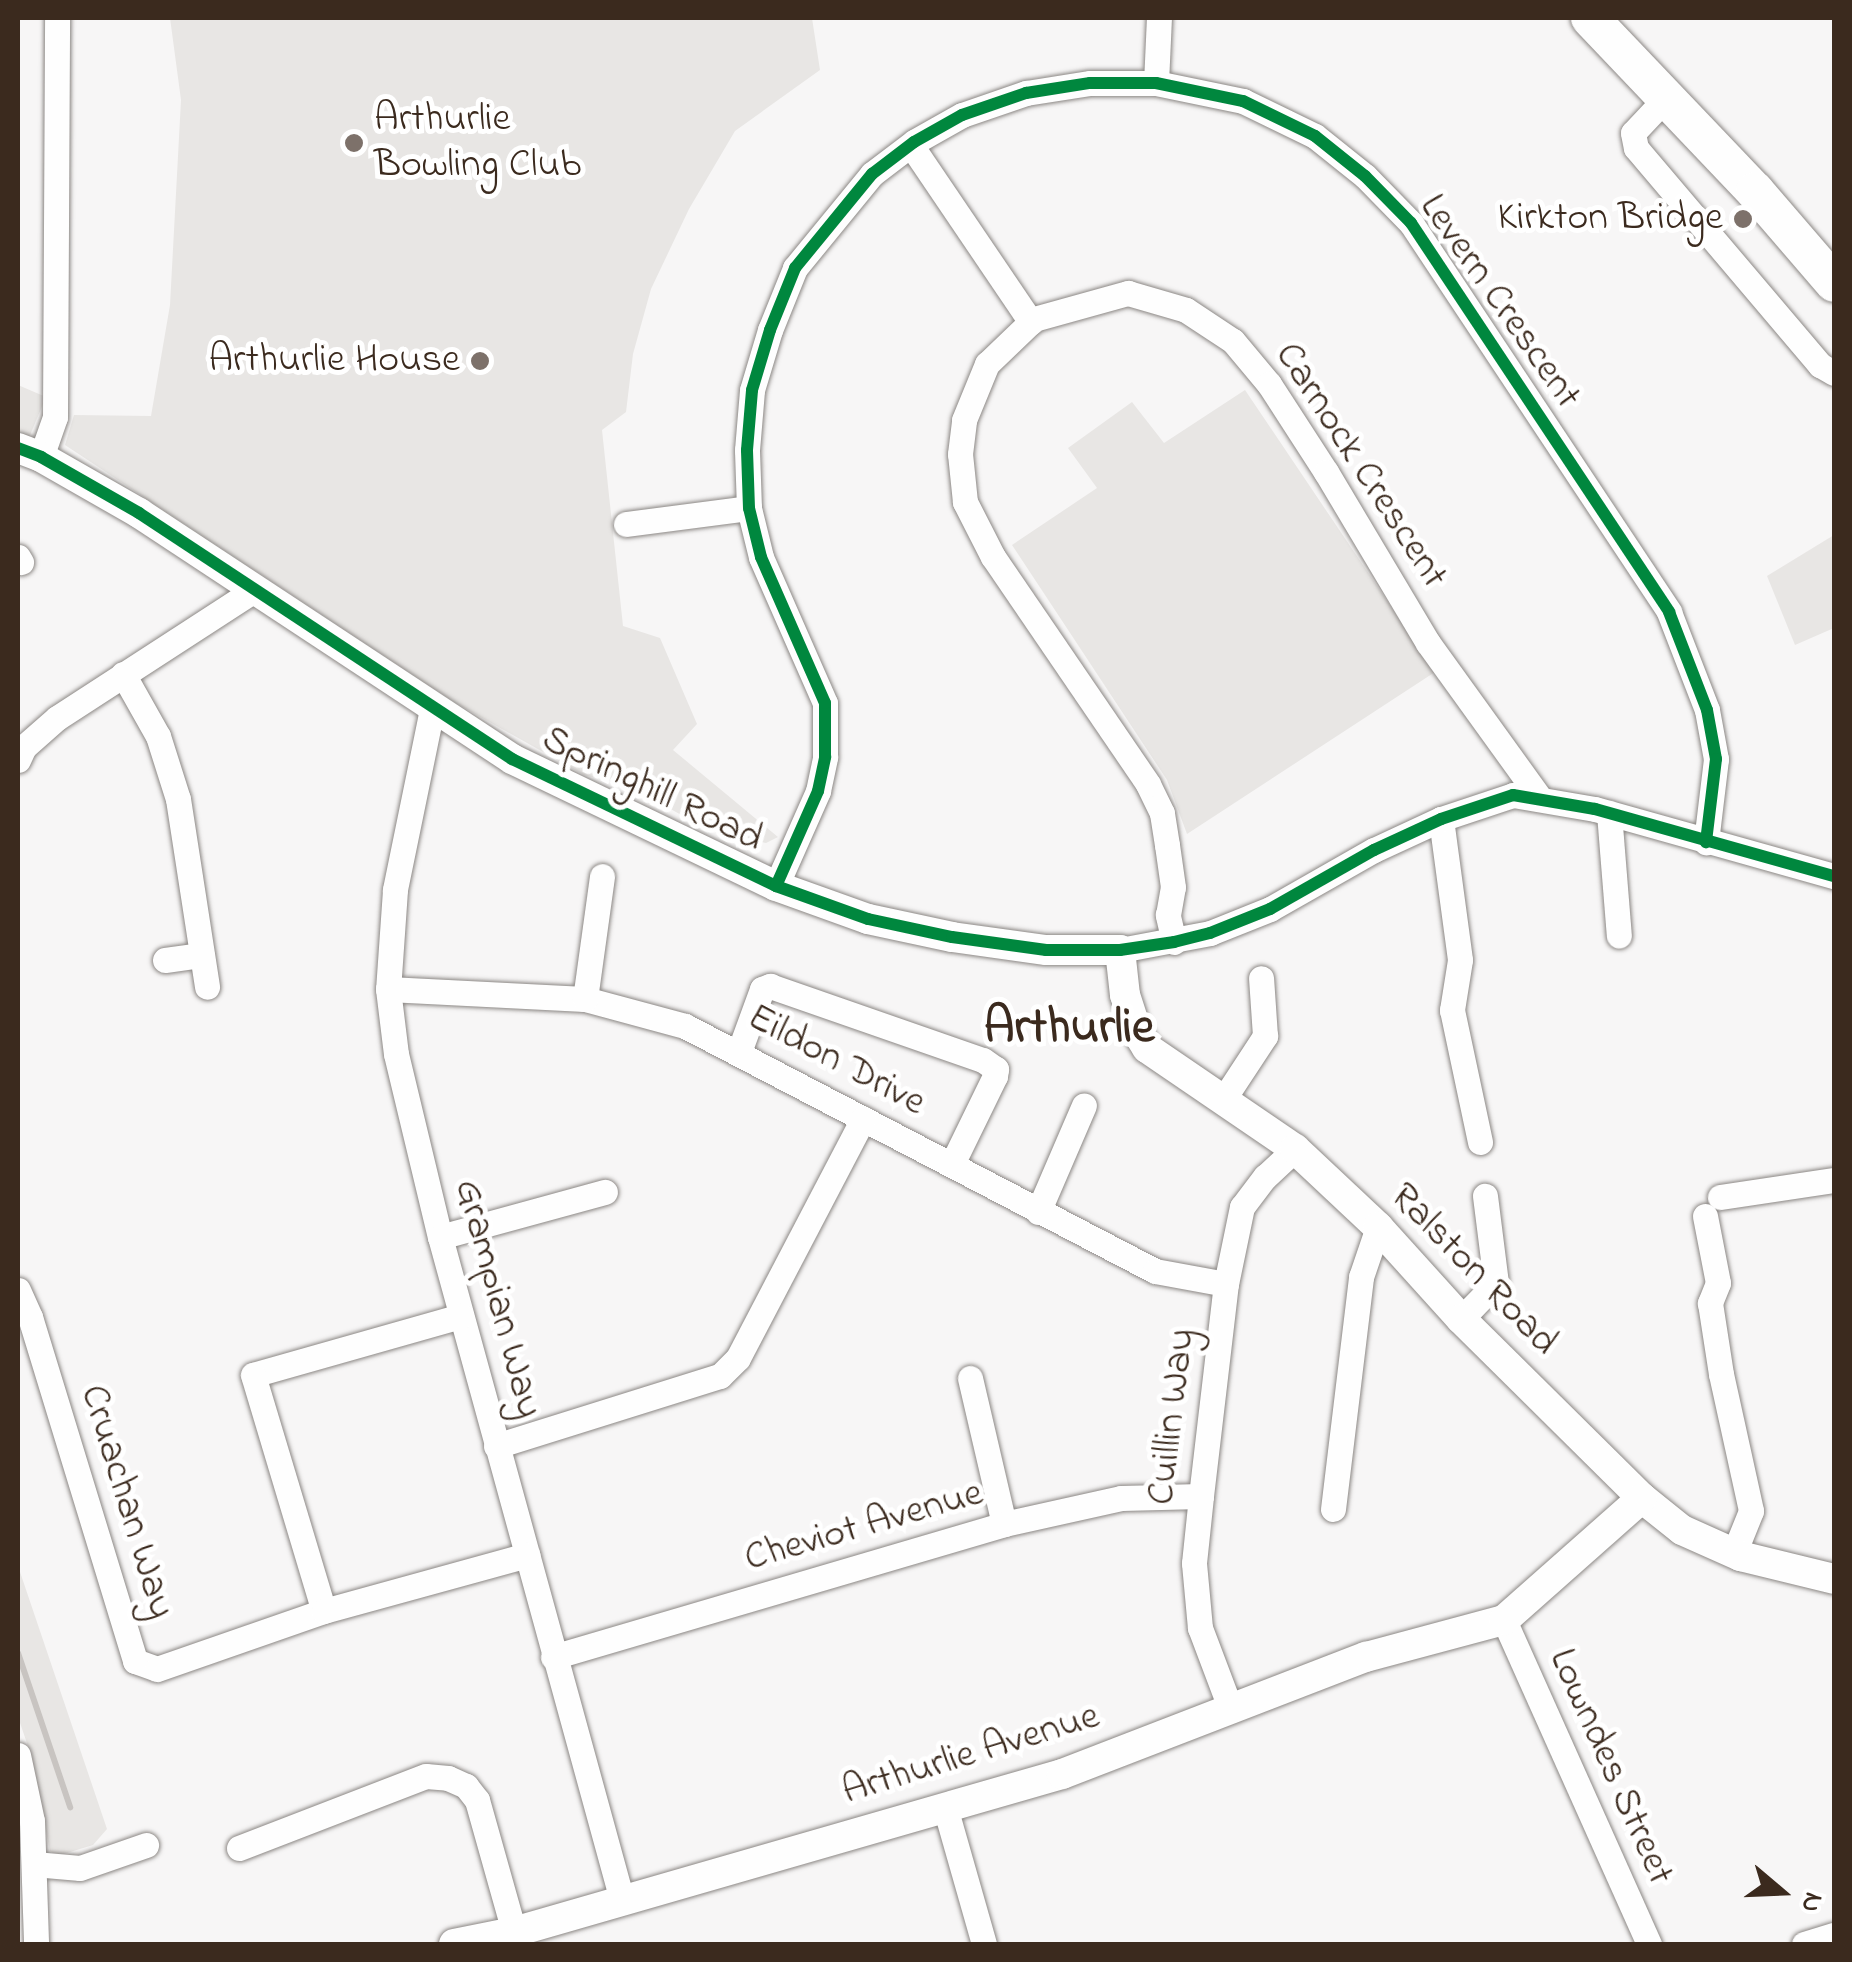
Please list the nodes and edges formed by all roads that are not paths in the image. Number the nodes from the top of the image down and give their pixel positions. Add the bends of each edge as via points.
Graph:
1 (56, 18) edge
2 (1159, 18) edge
3 (1590, 18) edge
4 (1156, 83) junction
5 (1664, 100) junction
6 (911, 144) junction
7 (1834, 283) edge
8 (1031, 322) junction
9 (1834, 373) edge
10 (29, 452) edge
11 (749, 508) junction
12 (626, 524) dead end
13 (256, 588) junction
14 (123, 674) junction
15 (432, 709) junction
16 (20, 751) edge
17 (1539, 797) junction
18 (1609, 813) junction
19 (1441, 820) junction
20 (1706, 842) junction
21 (602, 876) dead end
22 (1834, 876) edge
23 (776, 886) junction
24 (1619, 936) dead end
25 (1174, 942) junction
26 (1120, 950) junction
27 (202, 955) junction
28 (165, 960) dead end
29 (1261, 978) dead end
30 (207, 987) dead end
31 (388, 989) junction
32 (585, 1000) junction
33 (739, 1052) junction
34 (1223, 1100) junction
35 (1084, 1105) dead end
36 (864, 1119) junction
37 (1480, 1142) dead end
38 (1294, 1149) junction
39 (952, 1164) junction
40 (1834, 1180) edge
41 (606, 1192) dead end
42 (1485, 1196) dead end
43 (1038, 1212) junction
44 (1378, 1227) junction
45 (440, 1237) junction
46 (1226, 1284) junction
47 (18, 1290) edge
48 (461, 1316) junction
49 (1461, 1319) junction
50 (970, 1378) dead end
51 (496, 1446) junction
52 (1201, 1496) junction
53 (1642, 1498) junction
54 (1333, 1509) dead end
55 (1004, 1524) junction
56 (1734, 1553) junction
57 (527, 1555) junction
58 (1834, 1579) edge
59 (324, 1611) junction
60 (1504, 1620) junction
61 (552, 1657) junction
62 (1231, 1710) junction
63 (18, 1755) edge
64 (945, 1807) junction
65 (146, 1844) dead end
66 (239, 1848) dead end
67 (34, 1864) junction
68 (622, 1900) junction
69 (514, 1932) junction
70 (1834, 1935) edge
71 (36, 1944) edge
72 (454, 1944) edge
73 (984, 1944) edge
74 (1649, 1944) edge
75 (1804, 1944) edge

1 - 10 street via 55,416
2 - 4 street
3 - 5 main road
4 - 6 street, Levern Crescent via 1090,83 1026,93
4 - 20 street, Levern Crescent via 1243,101 1315,136 1411,222 1669,612 1707,710 1716,759
5 - 7 main road
5 - 9 street via 1633,133 1636,148 1820,365
6 - 8 street
6 - 11 street, Levern Crescent via 872,174 795,268 752,390
8 - 17 street, Carnock Crescent via 1128,293 1186,310 1233,342 1269,384 1428,642
8 - 25 street, Carnock Crescent via 986,364 964,420 964,502 1162,813
10 - 13 street, Springhill Road
11 - 12 street
11 - 23 street, Levern Crescent via 761,558 825,704 818,792
13 - 14 street
13 - 15 street, Springhill Road
14 - 16 street
14 - 27 street via 158,736 178,799
15 - 23 street, Springhill Road via 512,759
15 - 31 street, Grampian Way via 395,890
17 - 18 street, Springhill Road
17 - 19 street, Springhill Road via 1513,795
18 - 20 street, Springhill Road
18 - 24 street
19 - 25 street, Springhill Road via 1270,909
19 - 37 street via 1460,960 1452,1010
20 - 22 street, Springhill Road
21 - 32 street
23 - 26 street, Springhill Road via 868,918 952,937 1046,950
25 - 26 street, Springhill Road
26 - 34 street, Ralston Road via 1137,1032 1157,1058
27 - 28 street
27 - 30 street
29 - 34 street via 1264,1036
31 - 32 street, Eildon Drive
31 - 45 street, Grampian Way via 396,1054
32 - 33 street, Eildon Drive via 671,1021
33 - 36 street, Eildon Drive
33 - 39 street via 762,989 770,986 983,1060 995,1076
34 - 38 street, Ralston Road
35 - 43 street
36 - 39 street, Eildon Drive
36 - 51 street via 738,1358 720,1376
38 - 44 street, Ralston Road
38 - 46 street, Cuillin Way via 1242,1208
39 - 43 street, Eildon Drive
40 - 56 street via 1713,1207 1718,1284 1710,1302 1751,1511
41 - 45 street
42 - 49 street via 1496,1283
43 - 46 street, Eildon Drive via 1155,1271
44 - 49 street, Ralston Road
44 - 54 street via 1361,1277
45 - 48 street, Grampian Way
46 - 52 street, Cuillin Way
47 - 59 street, Cruachan Way via 135,1661 157,1668
48 - 51 street, Grampian Way
48 - 59 street via 253,1375
49 - 53 street, Ralston Road
50 - 55 street
51 - 57 street, Grampian Way
52 - 55 street, Cheviot Avenue via 1121,1498
52 - 62 street, Cuillin Way via 1194,1563 1200,1628
53 - 56 street, Ralston Road via 1682,1530
53 - 60 street
55 - 61 street, Cheviot Avenue
56 - 58 street, Ralston Road
57 - 59 street
57 - 61 street, Grampian Way
60 - 62 street, Arthurlie Avenue via 1366,1657
60 - 74 street, Lowndes Street
61 - 68 street, Grampian Way
62 - 64 street, Arthurlie Avenue via 1062,1774
63 - 67 street
64 - 68 street, Arthurlie Avenue
64 - 73 street
65 - 67 street via 80,1868
66 - 69 street via 426,1776 448,1778 477,1800
67 - 71 street
68 - 69 street, Arthurlie Avenue
69 - 72 street, Arthurlie Avenue
70 - 75 street

